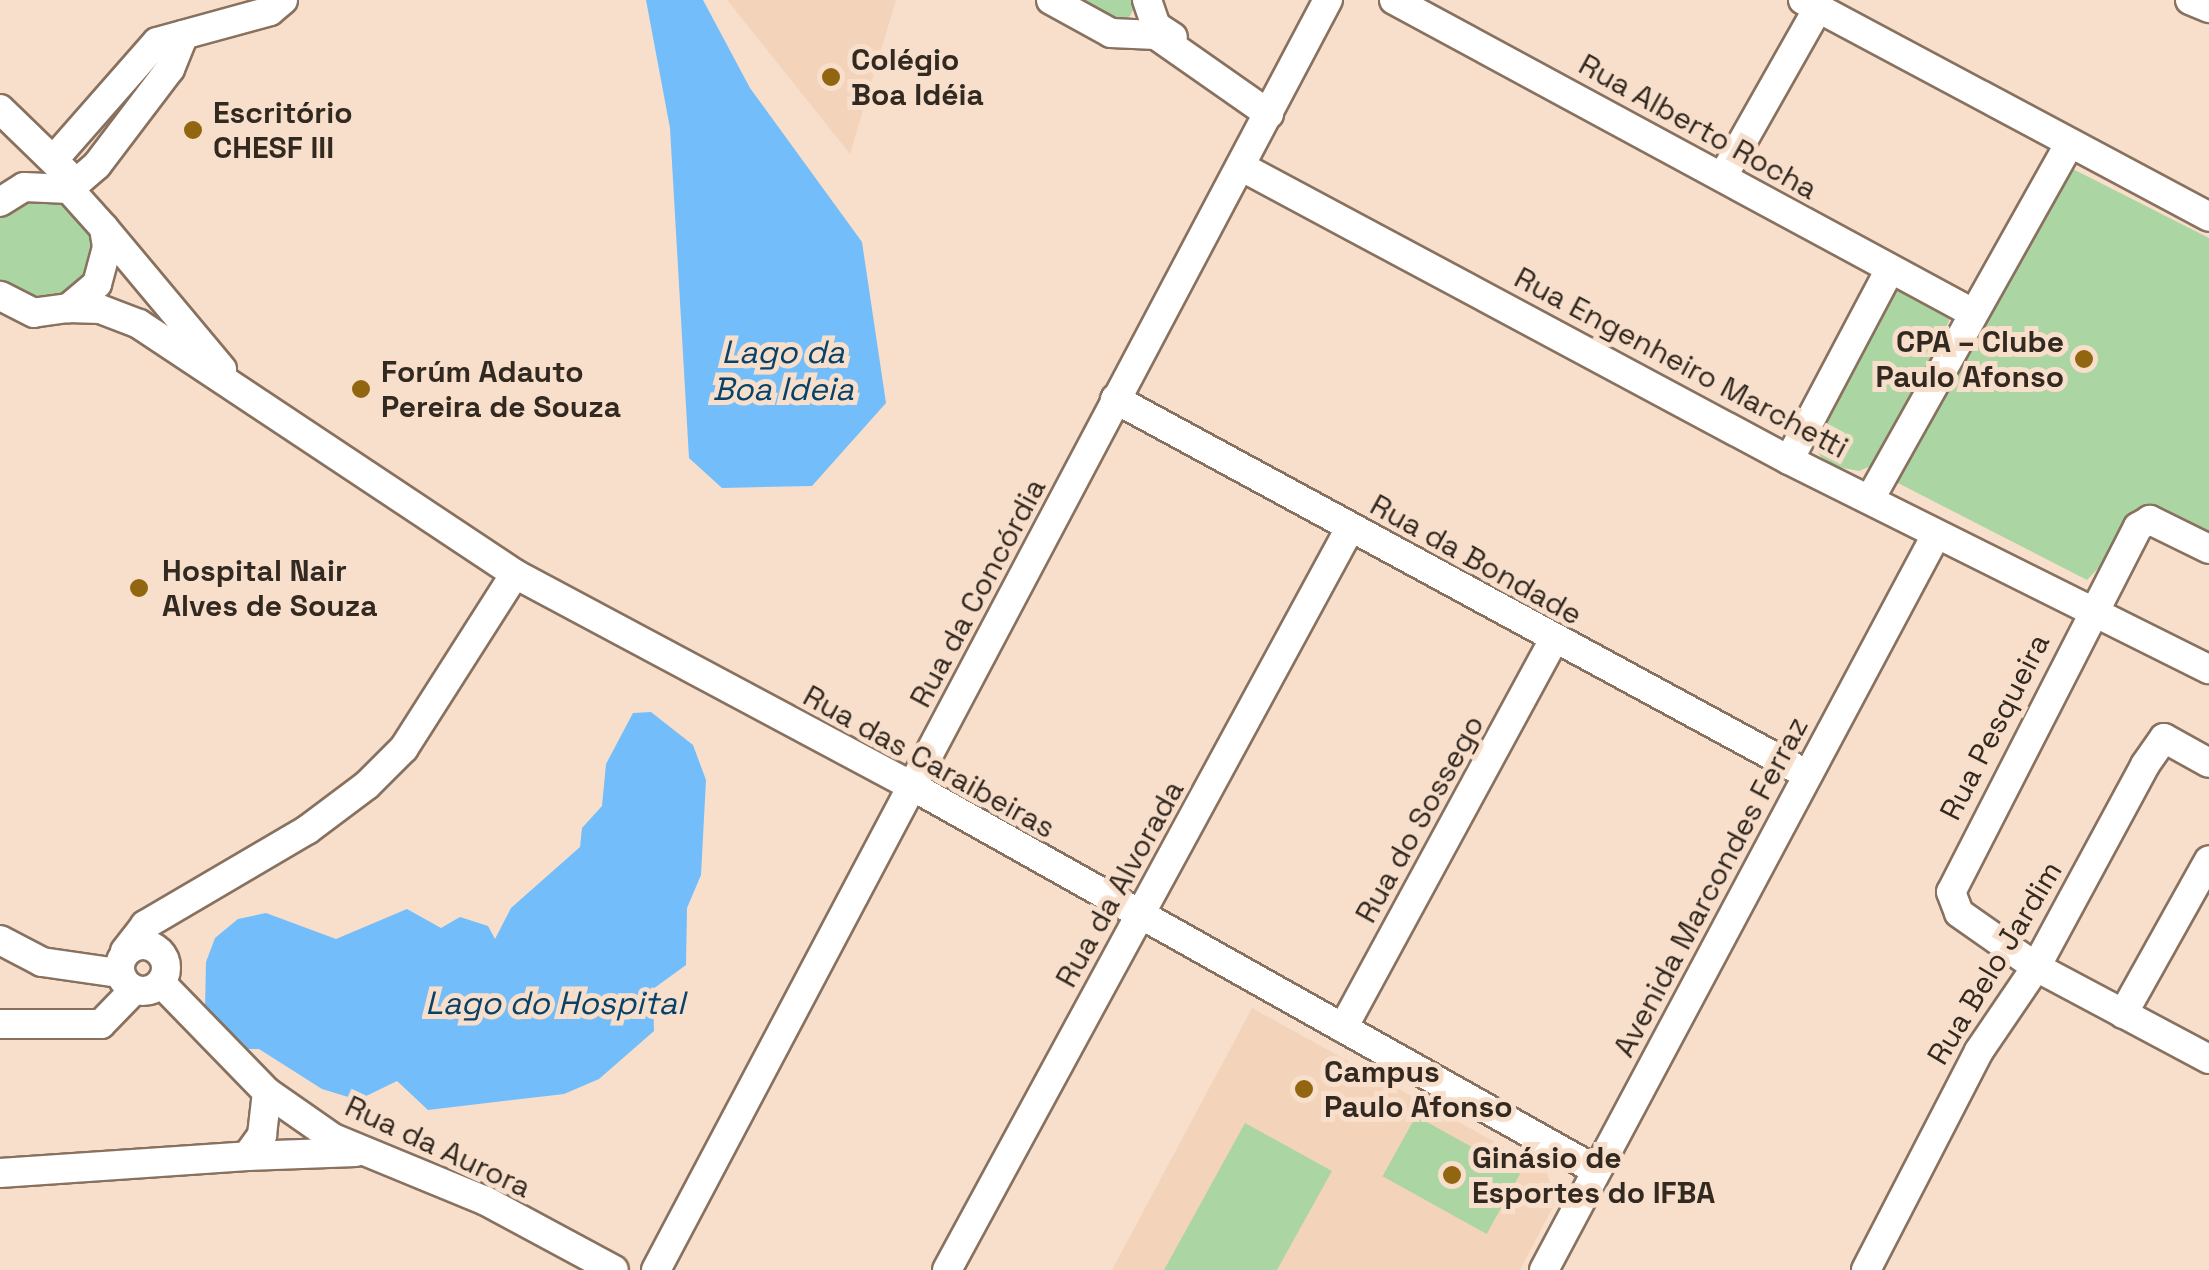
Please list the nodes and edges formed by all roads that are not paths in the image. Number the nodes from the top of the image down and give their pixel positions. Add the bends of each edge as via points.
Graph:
1 (283, 0) edge
2 (1051, 0) edge
3 (1146, 0) edge
4 (1328, 0) edge
5 (1394, 0) edge
6 (2190, 0) edge
7 (1810, 4) edge
8 (2209, 8) edge
9 (1855, 12) edge
10 (184, 35) junction
11 (1274, 106) junction
12 (0, 109) edge
13 (2068, 146) junction
14 (55, 158) junction
15 (1242, 167) junction
16 (1723, 176) junction
17 (79, 192) junction
18 (0, 202) edge
19 (2209, 216) edge
20 (104, 228) junction
21 (1889, 270) junction
22 (0, 296) edge
23 (68, 308) junction
24 (34, 312) junction
25 (1971, 312) junction
26 (0, 324) edge
27 (242, 393) junction
28 (1115, 399) junction
29 (1789, 460) junction
30 (1870, 498) junction
31 (1350, 528) junction
32 (1936, 536) junction
33 (2209, 549) edge
34 (515, 574) junction
35 (2093, 610) junction
36 (1554, 640) junction
37 (2209, 668) edge
38 (2209, 763) edge
39 (1808, 774) junction
40 (912, 786) junction
41 (2209, 860) edge
42 (179, 902) junction
43 (1140, 916) junction
44 (0, 940) edge
45 (2036, 967) junction
46 (125, 972) junction
47 (164, 972) junction
48 (2123, 1014) junction
49 (0, 1024) edge
50 (1344, 1028) junction
51 (2209, 1059) edge
52 (267, 1092) junction
53 (366, 1152) junction
54 (247, 1156) junction
55 (1596, 1170) junction
56 (0, 1173) edge
57 (614, 1270) edge
58 (656, 1270) edge
59 (947, 1270) edge
60 (1544, 1270) edge
61 (1866, 1270) edge

1 - 10 street via 270,10
2 - 11 street via 1112,33 1156,35
3 - 11 street via 1156,26
4 - 11 street, Rua da Concórdia
5 - 16 street, Rua Alberto Rocha
6 - 8 street
7 - 9 street
7 - 16 street
9 - 13 street
10 - 14 street via 157,42
10 - 17 street via 170,69
11 - 15 street, Rua da Concórdia
12 - 14 street
13 - 19 street
13 - 25 street
14 - 17 street
15 - 28 street, Rua da Concórdia
15 - 29 street, Rua Engenheiro Marchetti
16 - 21 street, Rua Alberto Rocha
17 - 18 street via 47,184 24,187
17 - 20 street
20 - 23 street via 108,247 97,284
20 - 27 street
21 - 25 street, Rua Alberto Rocha
21 - 29 street
22 - 24 street
23 - 24 street, Rua das Caraibeiras
23 - 27 street, Rua das Caraibeiras via 100,309 139,324
24 - 26 street, Rua das Caraibeiras
25 - 30 street
27 - 34 street, Rua das Caraibeiras
28 - 31 street, Rua da Bondade
28 - 40 street, Rua da Concórdia
29 - 30 street, Rua Engenheiro Marchetti
30 - 32 street, Rua Engenheiro Marchetti
31 - 36 street, Rua da Bondade
31 - 43 street, Rua da Alvorada
32 - 35 street, Rua Engenheiro Marchetti
32 - 39 street, Avenida Marcondes Ferraz
33 - 35 street, Rua Pesqueira via 2150,520 2138,527
34 - 40 street, Rua das Caraibeiras
34 - 42 street via 404,748 367,785 308,830
35 - 37 street, Rua Engenheiro Marchetti
35 - 45 street, Rua Pesqueira via 1951,892 1959,913
36 - 39 street, Rua da Bondade
36 - 50 street, Rua do Sossego
38 - 45 street, Rua Belo Jardim via 2164,738
39 - 55 street, Avenida Marcondes Ferraz
40 - 43 street, Rua das Caraibeiras
40 - 58 street, Rua da Concórdia
41 - 48 street
42 - 46 street via 145,925
42 - 47 street
43 - 50 street, Rua das Caraibeiras
43 - 59 street, Rua da Alvorada
44 - 46 street via 42,962
45 - 48 street
45 - 61 street, Rua Belo Jardim via 1978,1051
46 - 47 street via 148,992
46 - 47 street via 149,944
46 - 49 street via 100,1024
47 - 52 street, Rua da Aurora
48 - 51 street
50 - 55 street, Rua das Caraibeiras
52 - 53 street, Rua da Aurora
52 - 54 street via 262,1134
53 - 54 street
53 - 57 street, Rua da Aurora via 486,1201
54 - 56 street
55 - 60 street, Avenida Marcondes Ferraz

